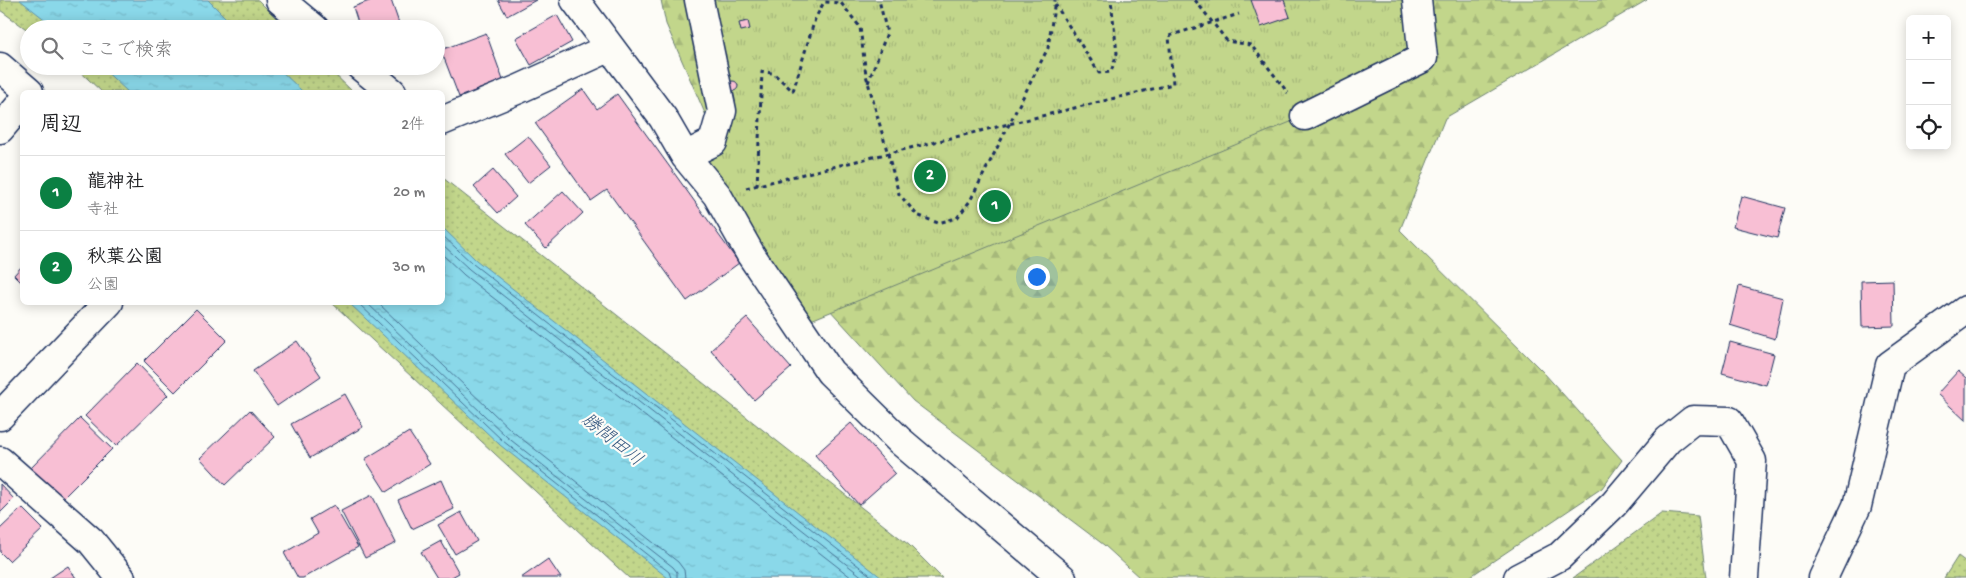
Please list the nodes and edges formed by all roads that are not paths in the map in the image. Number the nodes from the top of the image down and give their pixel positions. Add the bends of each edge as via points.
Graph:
1 (280, 0) edge
2 (575, 0) edge
3 (699, 0) edge
4 (1417, 0) edge
5 (304, 20) edge
6 (609, 48) junction
7 (0, 67) edge
8 (371, 75) edge
9 (27, 90) edge
10 (390, 90) edge
11 (20, 105) edge
12 (1305, 116) road end
13 (445, 120) edge
14 (0, 129) edge
15 (685, 156) junction
16 (106, 305) edge
17 (1966, 310) edge
18 (0, 416) edge
19 (0, 461) edge
20 (121, 578) edge
21 (1062, 578) edge
22 (1518, 578) edge
23 (1744, 578) edge
24 (1823, 578) edge

1 - 5 street
2 - 6 street
3 - 15 street via 722,111 713,142
4 - 12 street via 1423,58
6 - 13 street
6 - 15 street via 663,118
7 - 9 street
8 - 10 street
11 - 14 street
15 - 21 street via 717,196 830,372 899,440
16 - 18 street
17 - 24 street via 1890,365 1856,506
19 - 20 street via 91,541
22 - 23 street via 1560,556 1614,504 1668,440 1692,420 1729,420 1752,461

